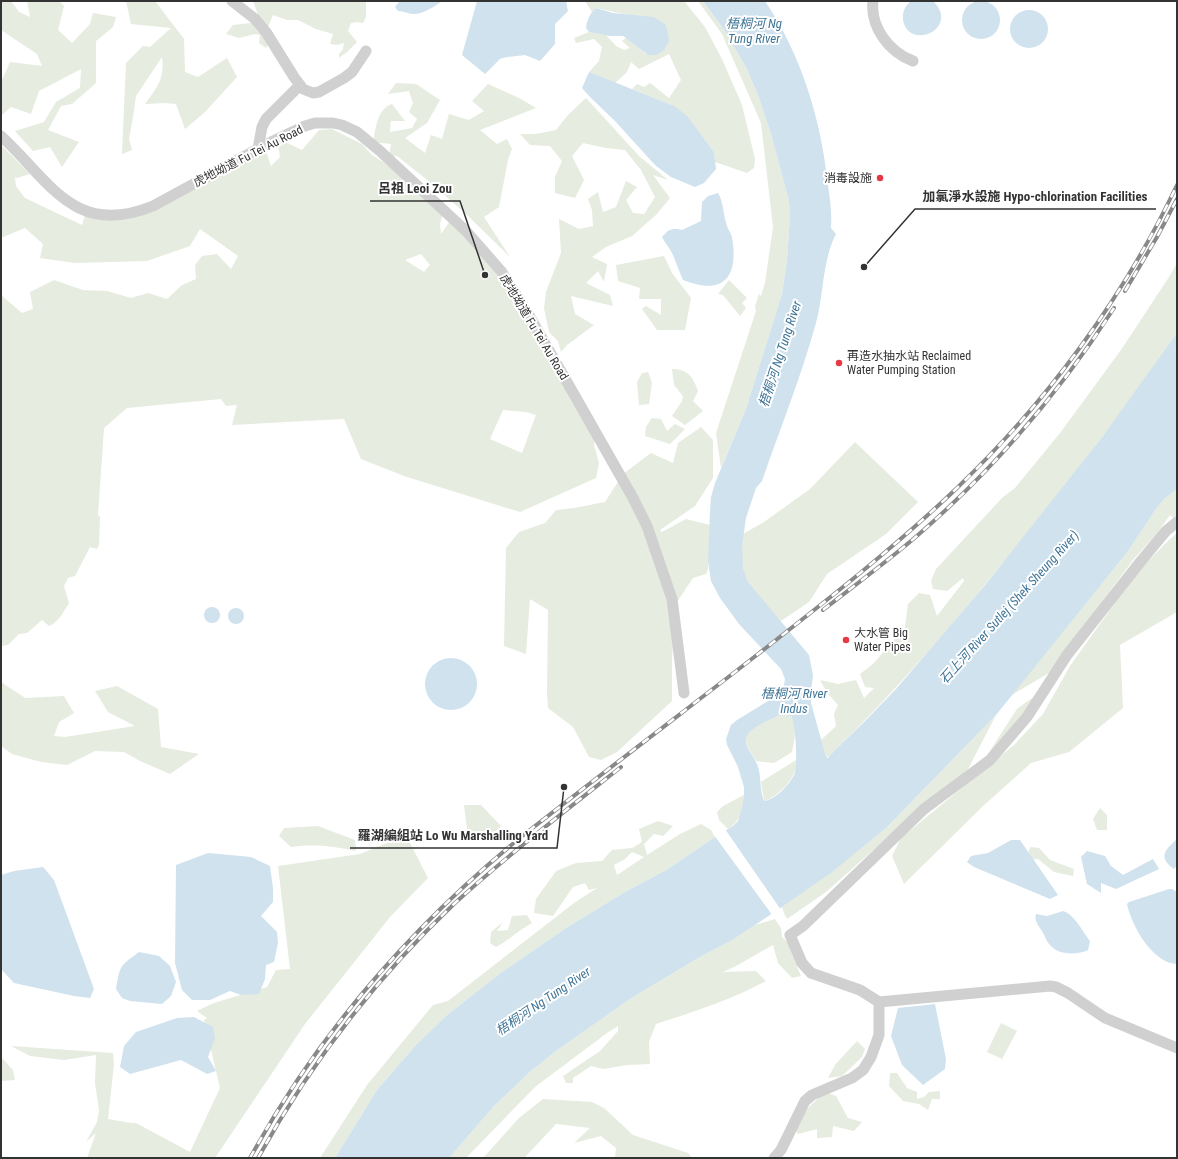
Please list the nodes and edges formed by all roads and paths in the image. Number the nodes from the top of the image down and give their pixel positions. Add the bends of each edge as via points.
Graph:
1 (232, 1) edge
2 (873, 1) edge
3 (366, 51) dead end
4 (913, 61) dead end
5 (300, 85) junction
6 (1, 136) edge
7 (258, 149) junction
8 (1177, 522) edge
9 (684, 693) dead end
10 (879, 1002) junction
11 (1177, 1048) edge
12 (774, 1158) edge

1 - 5 street via 255,19 266,32
2 - 4 street via 874,18 879,31 893,49 904,58
3 - 5 street via 352,72 319,92 313,93
5 - 7 street via 266,119
6 - 7 street, 虎地坳道 Fu Tei Au Road via 64,200 82,210 107,215 136,212 153,206
7 - 9 street, 虎地坳道 Fu Tei Au Road via 305,126 326,123 350,128 380,151 466,231 501,271 526,310 644,520 672,598
8 - 10 street via 1141,560 1067,655 1027,718 990,760 924,809 803,926 790,935 802,963 811,973 860,990
10 - 11 street via 1050,986 1068,993 1105,1018
10 - 12 street via 879,1035 863,1070 805,1101 781,1150

